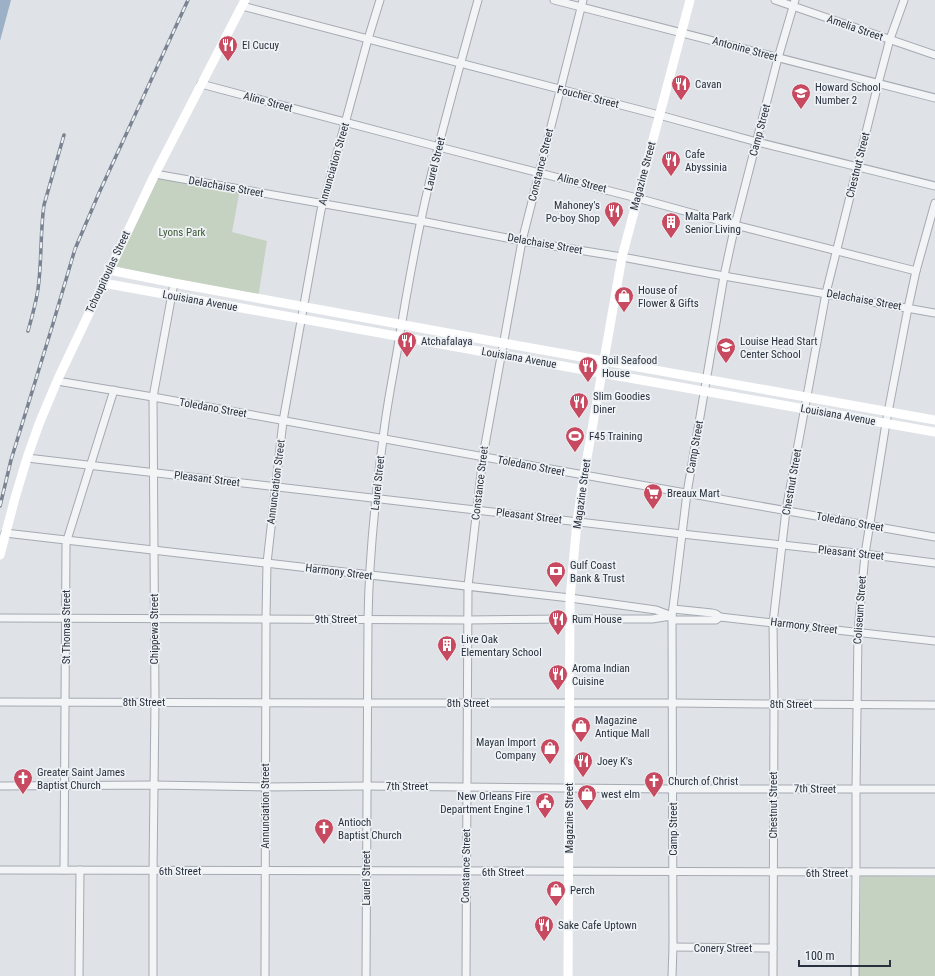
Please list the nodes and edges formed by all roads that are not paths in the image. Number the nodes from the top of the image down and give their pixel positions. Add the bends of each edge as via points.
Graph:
1 (380, 0) edge
2 (478, 0) edge
3 (554, 0) edge
4 (690, 0) edge
5 (775, 0) edge
6 (904, 0) edge
7 (244, 3) edge
8 (582, 3) edge
9 (794, 3) edge
10 (681, 32) junction
11 (368, 39) junction
12 (890, 40) junction
13 (935, 55) edge
14 (778, 58) junction
15 (461, 63) junction
16 (201, 84) junction
17 (878, 84) junction
18 (560, 90) junction
19 (935, 98) edge
20 (659, 115) junction
21 (345, 122) junction
22 (757, 142) junction
23 (439, 147) junction
24 (858, 166) junction
25 (538, 172) junction
26 (155, 174) junction
27 (935, 186) edge
28 (637, 198) junction
29 (935, 203) edge
30 (323, 204) junction
31 (421, 221) junction
32 (735, 225) junction
33 (522, 241) junction
34 (836, 250) junction
35 (622, 257) junction
36 (109, 270) junction
37 (916, 271) junction
38 (724, 276) junction
39 (103, 283) junction
40 (174, 283) junction
41 (826, 294) junction
42 (172, 296) junction
43 (303, 307) junction
44 (908, 308) junction
45 (935, 313) edge
46 (301, 319) junction
47 (401, 325) junction
48 (400, 336) junction
49 (503, 343) junction
50 (554, 352) junction
51 (501, 355) junction
52 (604, 361) junction
53 (552, 364) junction
54 (601, 373) junction
55 (707, 379) junction
56 (57, 381) junction
57 (114, 390) junction
58 (705, 391) junction
59 (154, 397) junction
60 (807, 397) junction
61 (805, 409) junction
62 (889, 412) junction
63 (935, 420) edge
64 (283, 421) junction
65 (886, 423) junction
66 (935, 432) edge
67 (383, 438) junction
68 (482, 456) junction
69 (27, 458) junction
70 (91, 466) junction
71 (153, 472) junction
72 (584, 476) junction
73 (275, 487) junction
74 (687, 494) junction
75 (376, 499) junction
76 (476, 510) junction
77 (786, 510) junction
78 (577, 522) junction
79 (869, 525) junction
80 (5, 533) junction
81 (682, 534) junction
82 (935, 537) edge
83 (67, 540) junction
84 (782, 545) junction
85 (154, 550) junction
86 (865, 554) junction
87 (0, 555) edge
88 (267, 563) junction
89 (935, 563) edge
90 (369, 575) junction
91 (468, 586) junction
92 (570, 598) junction
93 (673, 615) junction
94 (720, 617) junction
95 (0, 618) edge
96 (65, 618) junction
97 (154, 618) junction
98 (266, 618) junction
99 (368, 619) junction
100 (570, 619) junction
101 (467, 620) junction
102 (773, 623) junction
103 (858, 632) junction
104 (935, 641) edge
105 (0, 702) edge
106 (66, 702) junction
107 (155, 702) junction
108 (265, 702) junction
109 (367, 703) junction
110 (467, 703) junction
111 (570, 703) junction
112 (672, 703) junction
113 (774, 704) junction
114 (857, 705) junction
115 (935, 705) edge
116 (64, 785) junction
117 (154, 785) junction
118 (0, 786) edge
119 (367, 786) junction
120 (467, 786) junction
121 (265, 787) junction
122 (569, 788) junction
123 (773, 788) junction
124 (673, 789) junction
125 (856, 789) junction
126 (935, 789) edge
127 (0, 870) edge
128 (64, 870) junction
129 (80, 870) junction
130 (153, 871) junction
131 (265, 871) junction
132 (366, 872) junction
133 (466, 872) junction
134 (568, 872) junction
135 (673, 872) junction
136 (856, 872) junction
137 (935, 872) edge
138 (774, 873) junction
139 (673, 948) junction
140 (773, 948) junction
141 (79, 976) edge
142 (153, 976) edge
143 (265, 976) edge
144 (366, 976) edge
145 (466, 976) edge
146 (568, 976) edge
147 (672, 976) edge
148 (773, 976) edge
149 (855, 976) edge

1 - 11 street, Annunciation Street
2 - 15 street, Laurel Street
3 - 8 street, Antonine Street
4 - 10 street, Magazine Street
5 - 9 street, Amelia Street
6 - 12 street, Chestnut Street
7 - 11 street, Foucher Street
7 - 16 street, Tchoupitoulas Street
8 - 10 street, Antonine Street
8 - 18 street, Constance Street
9 - 12 street, Amelia Street
9 - 14 street, Camp Street
10 - 14 street, Antonine Street
10 - 20 street, Magazine Street
11 - 15 street, Foucher Street
11 - 21 street, Annunciation Street
12 - 13 street, Amelia Street
12 - 17 street, Chestnut Street
14 - 17 street, Antonine Street
14 - 22 street, Camp Street
15 - 18 street, Foucher Street
15 - 23 street, Laurel Street
16 - 21 street, Aline Street
16 - 26 street, Tchoupitoulas Street
17 - 19 street, Antonine Street
17 - 24 street, Chestnut Street
18 - 20 street, Foucher Street
18 - 25 street, Constance Street
20 - 22 street, Foucher Street
20 - 28 street, Magazine Street
21 - 23 street, Aline Street
21 - 30 street, Annunciation Street
22 - 24 street, Foucher Street
22 - 32 street, Camp Street
23 - 25 street, Aline Street
23 - 31 street, Laurel Street
24 - 27 street, Foucher Street
24 - 34 street, Chestnut Street
25 - 28 street, Aline Street
25 - 33 street, Constance Street
26 - 30 street, Delachaise Street
26 - 36 street, Tchoupitoulas Street
28 - 32 street, Aline Street
28 - 35 street, Magazine Street
29 - 37 street, Coliseum Street
30 - 31 street, Delachaise Street
30 - 43 street, Annunciation Street
31 - 33 street, Delachaise Street
31 - 47 street, Laurel Street
32 - 34 street, Aline Street
32 - 38 street, Camp Street
33 - 35 street, Delachaise Street
33 - 49 street, Constance Street
34 - 37 street, Aline Street
34 - 41 street, Chestnut Street
35 - 38 street, Delachaise Street
35 - 52 street, Magazine Street
36 - 39 street, Tchoupitoulas Street
36 - 40 street, Louisiana Avenue
37 - 44 street, Coliseum Street
38 - 41 street, Delachaise Street
38 - 55 street, Camp Street
39 - 42 street, Louisiana Avenue
39 - 56 street, Tchoupitoulas Street
40 - 42 street, Chippewa Street
40 - 43 street, Louisiana Avenue
41 - 44 street, Delachaise Street
41 - 60 street, Chestnut Street
42 - 46 street, Louisiana Avenue
42 - 59 street, Chippewa Street
43 - 46 street, Annunciation Street
43 - 47 street, Louisiana Avenue
44 - 45 street, Delachaise Street
44 - 62 street, Coliseum Street
46 - 48 street, Louisiana Avenue
46 - 64 street, Annunciation Street
47 - 48 street, Laurel Street
47 - 49 street, Louisiana Avenue
48 - 51 street, Louisiana Avenue
48 - 67 street, Laurel Street
49 - 50 street, Louisiana Avenue
49 - 51 street, Constance Street
50 - 52 street, Louisiana Avenue
50 - 53 street
51 - 53 street, Louisiana Avenue
51 - 68 street, Constance Street
52 - 54 street, Magazine Street
52 - 55 street, Louisiana Avenue
53 - 54 street, Louisiana Avenue
54 - 58 street, Louisiana Avenue
54 - 72 street, Magazine Street
55 - 58 street, Camp Street
55 - 60 street, Louisiana Avenue
56 - 57 street, Toledano Street
56 - 69 street, Tchoupitoulas Street
57 - 59 street, Toledano Street
57 - 70 street, St Thomas Street
58 - 61 street, Louisiana Avenue
58 - 74 street, Camp Street
59 - 64 street, Toledano Street
59 - 71 street, Chippewa Street
60 - 61 street, Chestnut Street
60 - 62 street, Louisiana Avenue
61 - 65 street, Louisiana Avenue
61 - 77 street, Chestnut Street
62 - 63 street, Louisiana Avenue
62 - 65 street, Coliseum Street
64 - 67 street, Toledano Street
64 - 73 street, Annunciation Street
65 - 66 street, Louisiana Avenue
65 - 79 street, Coliseum Street
67 - 68 street, Toledano Street
67 - 75 street, Laurel Street
68 - 72 street, Toledano Street
68 - 76 street, Constance Street
69 - 70 street, Pleasant Street
69 - 80 street, Tchoupitoulas Street
70 - 71 street, Pleasant Street
70 - 83 street, St Thomas Street
71 - 73 street, Pleasant Street
71 - 85 street, Chippewa Street
72 - 74 street, Toledano Street
72 - 78 street, Magazine Street
73 - 75 street, Pleasant Street
73 - 88 street, Annunciation Street
74 - 77 street, Toledano Street
74 - 81 street, Camp Street
75 - 76 street, Pleasant Street
75 - 90 street, Laurel Street
76 - 78 street, Pleasant Street
76 - 91 street, Constance Street
77 - 79 street, Toledano Street
77 - 84 street, Chestnut Street
78 - 81 street, Pleasant Street
78 - 92 street, Magazine Street
79 - 82 street, Toledano Street
79 - 86 street, Coliseum Street
80 - 83 street, Harmony Street
80 - 87 street, Tchoupitoulas Street
81 - 84 street, Pleasant Street
81 - 93 street, Camp Street
83 - 85 street, Harmony Street
83 - 96 street, St Thomas Street
84 - 86 street, Pleasant Street
84 - 102 street, Chestnut Street
85 - 88 street, Harmony Street
85 - 97 street, Chippewa Street
86 - 89 street, Pleasant Street
86 - 103 street, Coliseum Street
88 - 90 street, Harmony Street
88 - 98 street, Annunciation Street
90 - 91 street, Harmony Street
90 - 99 street, Laurel Street
91 - 92 street, Harmony Street
91 - 101 street, Constance Street
92 - 93 street, Harmony Street via 656,610
92 - 100 street, Magazine Street
93 - 94 street via 714,613
93 - 94 street, Harmony Street via 716,620
93 - 100 street, 9th Street via 652,619
93 - 112 street, Camp Street
94 - 102 street, Harmony Street
95 - 96 street, 9th Street
96 - 97 street, 9th Street
96 - 106 street, St Thomas Street
97 - 98 street, 9th Street
97 - 107 street, Chippewa Street
98 - 99 street, 9th Street
98 - 108 street, Annunciation Street
99 - 101 street, 9th Street
99 - 109 street, Laurel Street
100 - 101 street, 9th Street
100 - 111 street, Magazine Street
101 - 110 street, Constance Street
102 - 103 street, Harmony Street
102 - 113 street, Chestnut Street
103 - 104 street, Harmony Street
103 - 114 street, Coliseum Street
105 - 106 street, 8th Street
106 - 107 street, 8th Street
106 - 116 street, St Thomas Street
107 - 108 street, 8th Street
107 - 117 street, Chippewa Street
108 - 109 street, 8th Street
108 - 121 street, Annunciation Street
109 - 110 street, 8th Street
109 - 119 street, Laurel Street
110 - 111 street, 8th Street
110 - 120 street, Constance Street
111 - 112 street, 8th Street
111 - 122 street, Magazine Street
112 - 113 street, 8th Street
112 - 124 street, Camp Street
113 - 114 street, 8th Street
113 - 123 street, Chestnut Street
114 - 115 street, 8th Street
114 - 125 street, Coliseum Street
116 - 117 street, 7th Street
116 - 118 street, 7th Street
116 - 128 street, St Thomas Street
117 - 121 street, 7th Street
117 - 130 street, Chippewa Street
119 - 120 street, 7th Street
119 - 121 street, 7th Street
119 - 132 street, Laurel Street
120 - 122 street, 7th Street
120 - 133 street, Constance Street
121 - 131 street, Annunciation Street
122 - 124 street, 7th Street
122 - 134 street, Magazine Street
123 - 124 street, 7th Street
123 - 125 street, 7th Street
123 - 138 street, Chestnut Street
124 - 135 street, Camp Street
125 - 126 street, 7th Street
125 - 136 street, Coliseum Street
127 - 128 street, 6th Street
128 - 129 street, 6th Street
129 - 130 street, 6th Street
129 - 141 street
130 - 131 street, 6th Street
130 - 142 street, Chippewa Street
131 - 132 street, 6th Street
131 - 143 street, Annunciation Street
132 - 133 street, 6th Street
132 - 144 street, Laurel Street
133 - 134 street, 6th Street
133 - 145 street, Constance Street
134 - 135 street, 6th Street
134 - 146 street, Magazine Street
135 - 138 street, 6th Street
135 - 139 street, Camp Street
136 - 137 street, 6th Street
136 - 138 street, 6th Street
136 - 149 street, Coliseum Street
138 - 140 street, Chestnut Street
139 - 140 street, Conery Street
139 - 147 street, Camp Street
140 - 148 street, Chestnut Street

